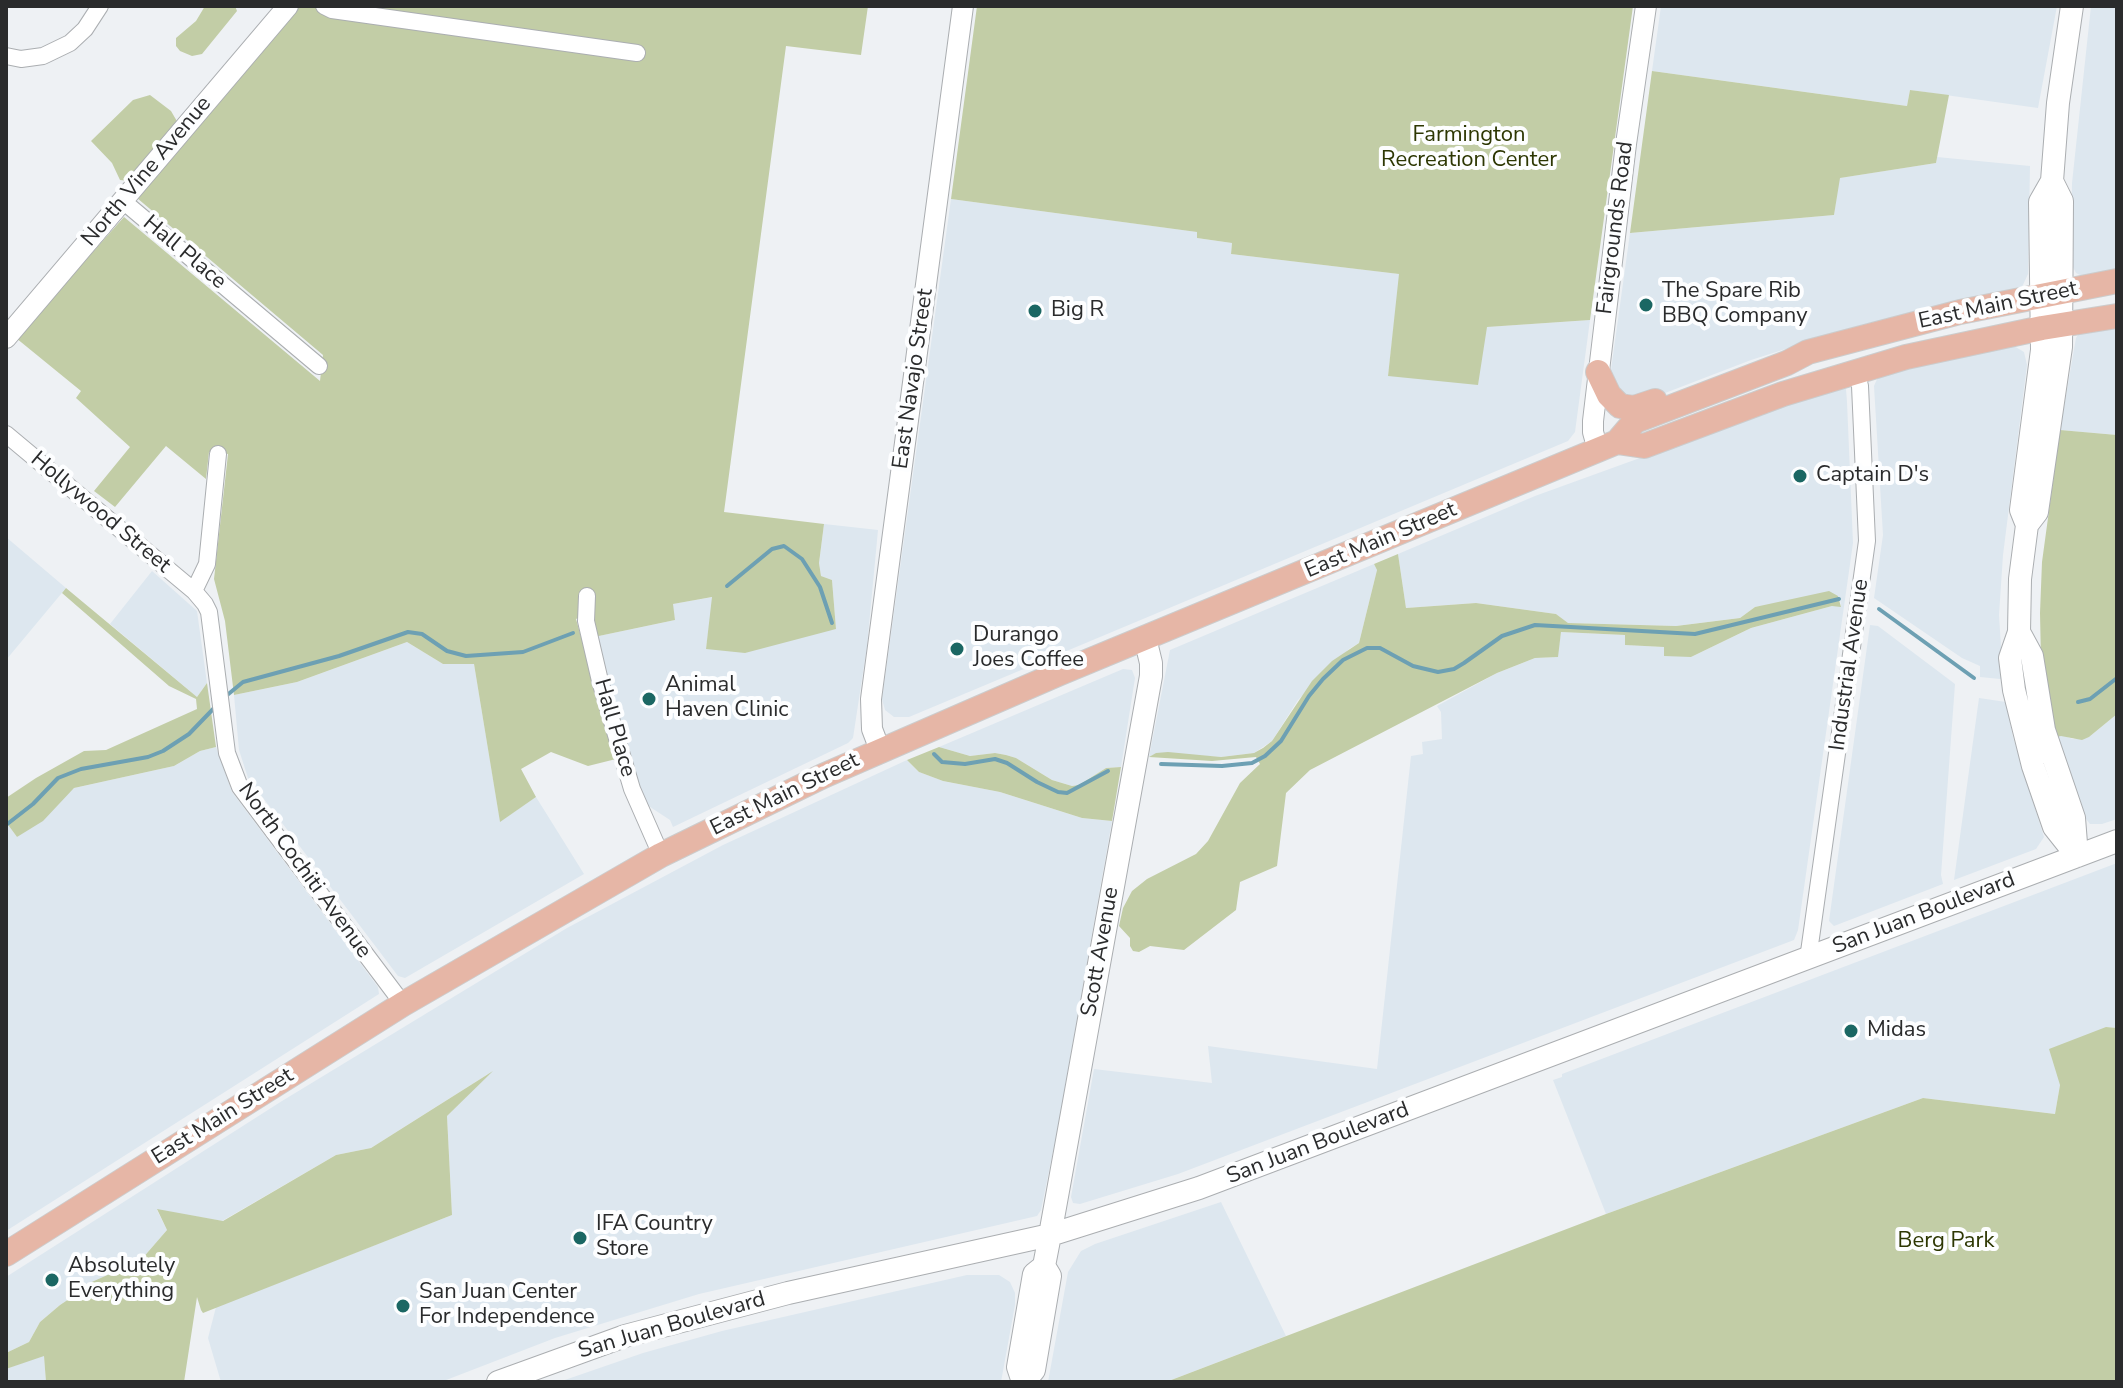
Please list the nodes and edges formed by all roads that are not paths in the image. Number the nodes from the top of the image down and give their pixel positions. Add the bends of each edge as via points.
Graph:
1 (100, 6) edge
2 (288, 6) edge
3 (324, 6) edge
4 (963, 6) edge
5 (1646, 6) edge
6 (2072, 6) edge
7 (637, 53) dead end
8 (6, 56) edge
9 (123, 201) junction
10 (2117, 281) edge
11 (2052, 292) junction
12 (2117, 316) edge
13 (2052, 327) junction
14 (6, 338) edge
15 (1845, 341) junction
16 (1808, 352) junction
17 (319, 366) dead end
18 (1856, 371) junction
19 (1598, 372) junction
20 (6, 434) edge
21 (1608, 446) junction
22 (218, 454) dead end
23 (194, 591) junction
24 (587, 596) dead end
25 (1145, 638) junction
26 (880, 750) junction
27 (2117, 841) edge
28 (661, 855) junction
29 (2077, 856) junction
30 (1808, 959) junction
31 (403, 1004) junction
32 (1050, 1235) junction
33 (6, 1254) edge
34 (498, 1382) edge
35 (1023, 1382) edge

1 - 8 street via 70,43 43,56
2 - 9 street, North Vine Avenue
3 - 7 street
4 - 26 street, East Navajo Street via 871,699 872,729
5 - 19 street, Fairgrounds Road
6 - 11 main road via 2052,181 2062,201
9 - 14 street, North Vine Avenue
9 - 17 street, Hall Place
10 - 11 main road, East Main Street
11 - 13 main road
11 - 15 main road, East Main Street
12 - 13 main road, East Main Street
13 - 18 main road, East Main Street
13 - 29 main road via 2042,350 2021,510 2027,525 2019,632 2010,658 2024,736 2054,827
15 - 16 main road, East Main Street
15 - 18 main road
16 - 19 main road via 1781,354 1634,408 1616,403
16 - 21 main road, East Main Street via 1635,421
18 - 21 main road, East Main Street via 1644,446
18 - 30 street, Industrial Avenue via 1867,541
19 - 21 street, Fairgrounds Road via 1593,432
20 - 23 street, Hollywood Street
21 - 25 main road, East Main Street
22 - 23 street via 207,564
23 - 31 street, North Cochiti Avenue via 209,612 227,753 240,787
24 - 28 street, Hall Place via 586,621 604,694 632,789
25 - 26 main road, East Main Street
25 - 32 main road, Scott Avenue via 1151,676
26 - 28 main road, East Main Street
27 - 29 main road, San Juan Boulevard
28 - 31 main road, East Main Street
29 - 30 main road, San Juan Boulevard
30 - 32 main road, San Juan Boulevard via 1199,1188
31 - 33 main road, East Main Street
32 - 34 main road, San Juan Boulevard via 788,1293 625,1336
32 - 35 main road, Scott Avenue via 1044,1266 1034,1274 1031,1290 1018,1367

